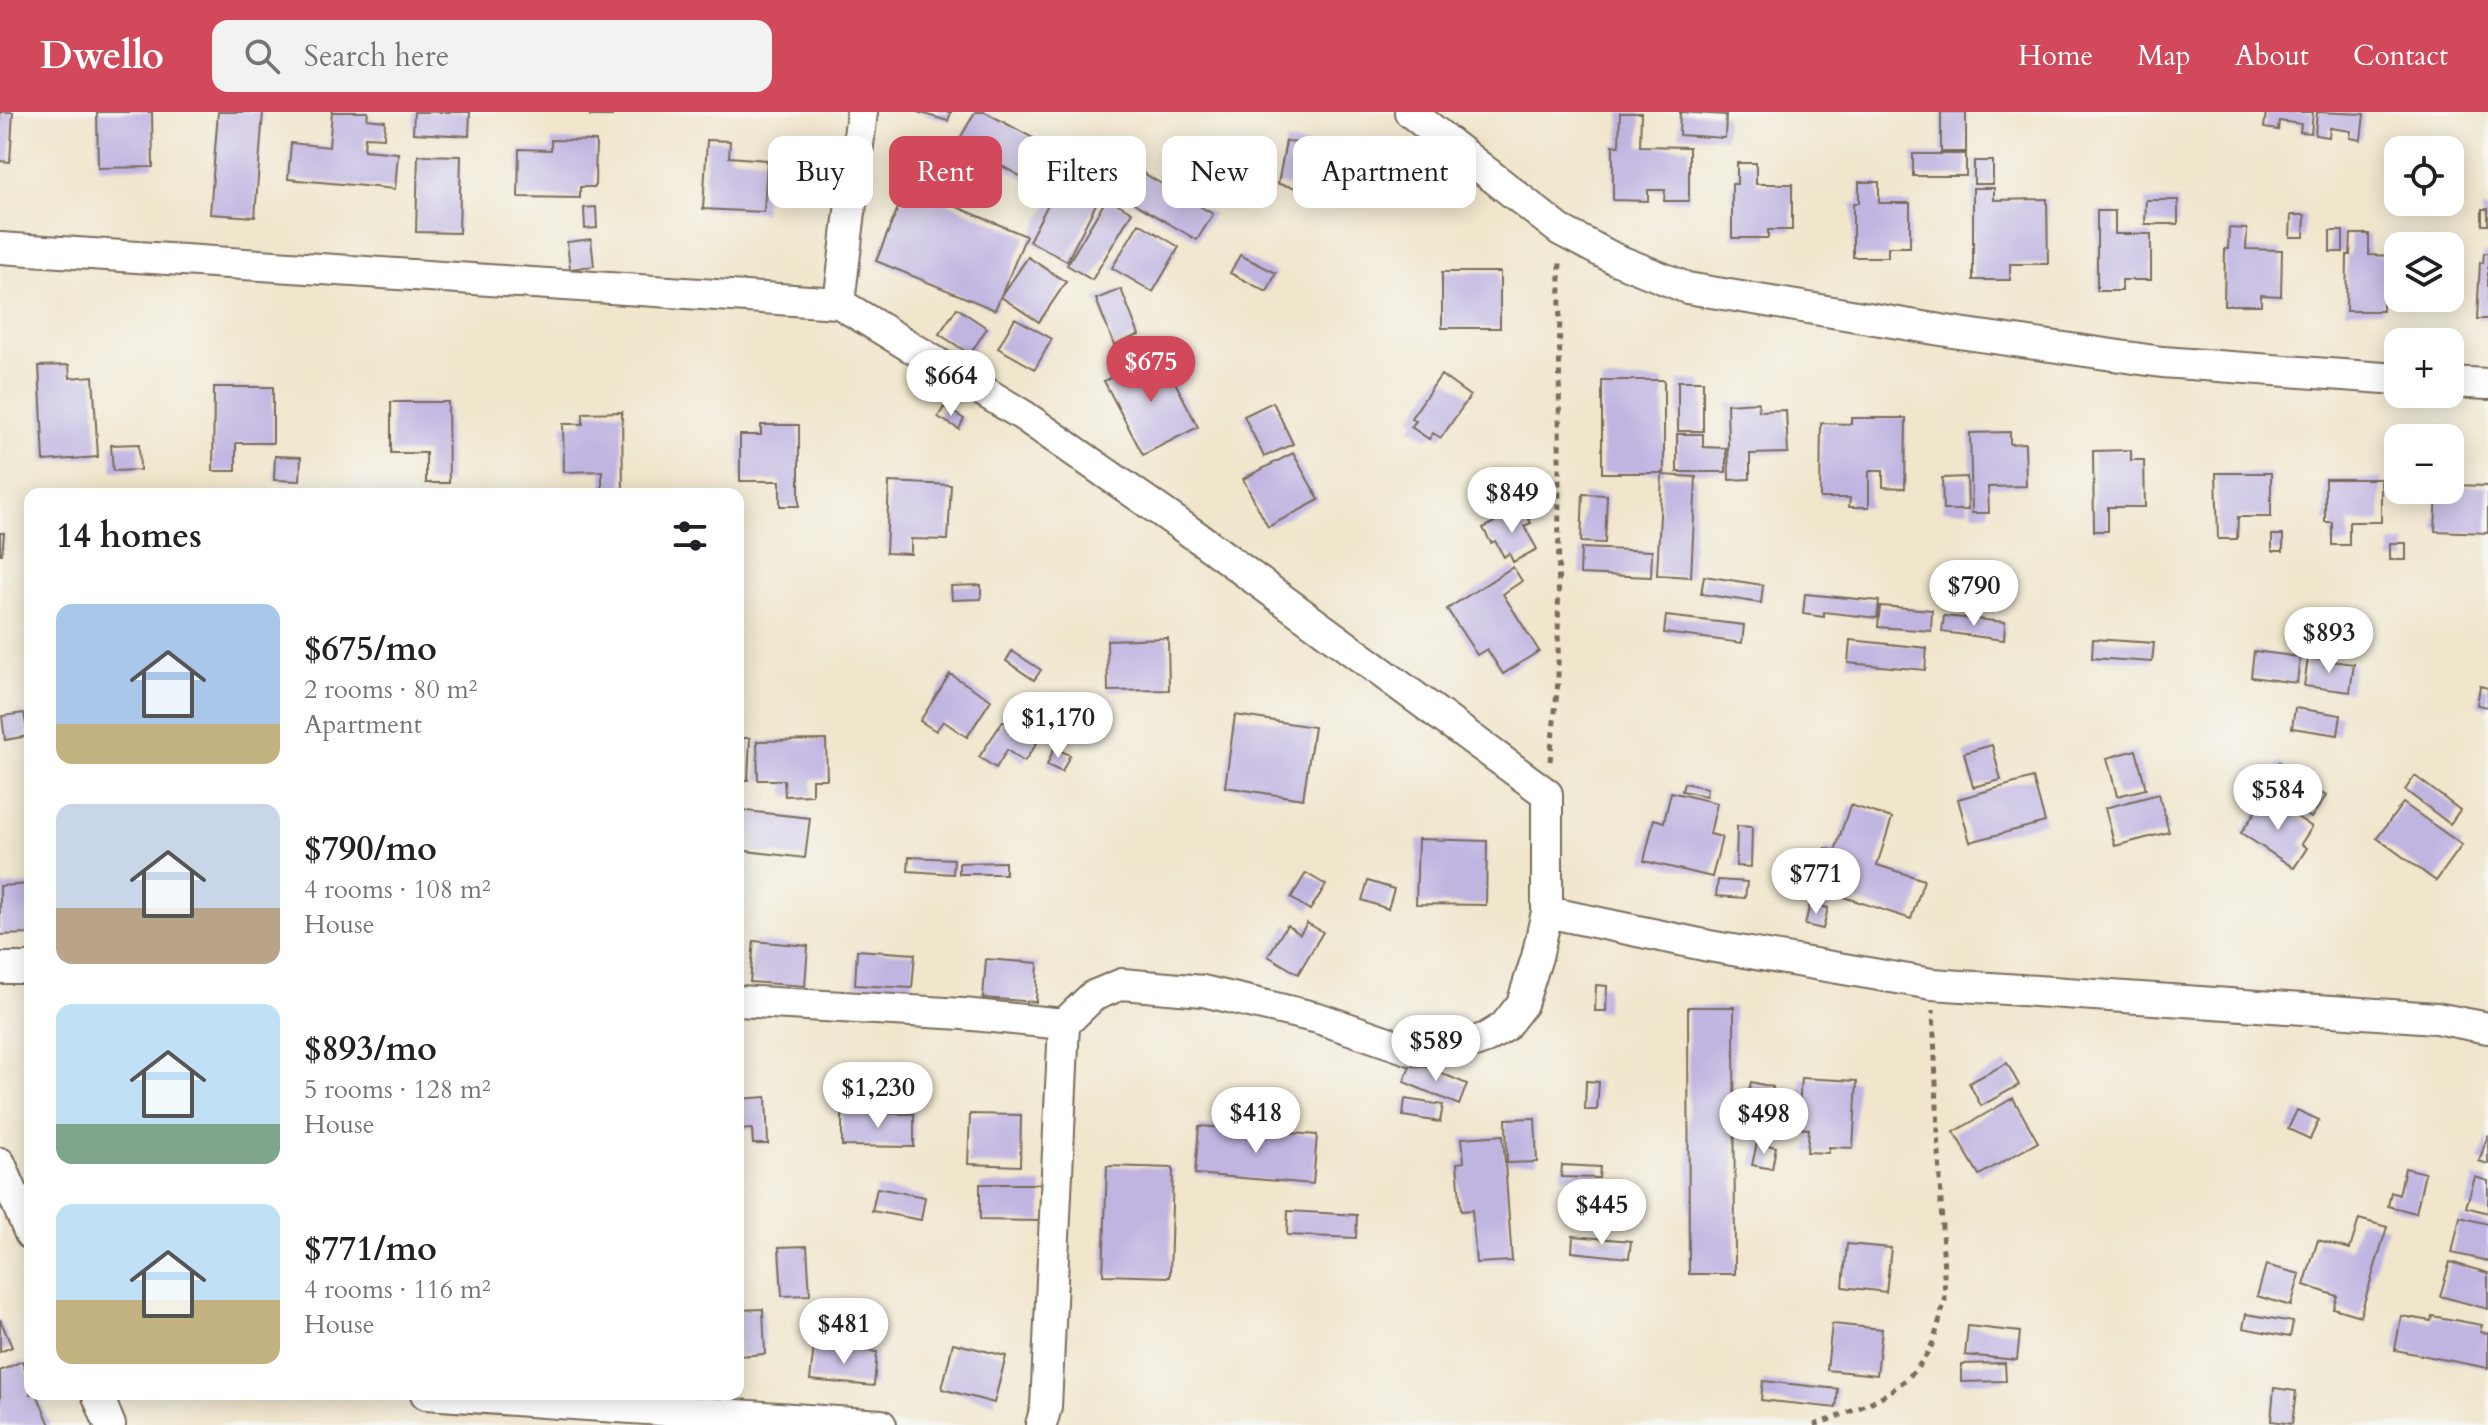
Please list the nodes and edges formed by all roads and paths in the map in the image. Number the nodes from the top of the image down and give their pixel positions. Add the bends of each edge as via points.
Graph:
1 (862, 112) edge
2 (1410, 112) edge
3 (1560, 230) junction
4 (0, 248) edge
5 (839, 303) junction
6 (2384, 378) edge
7 (2464, 383) edge
8 (2488, 384) edge
9 (1547, 794) junction
10 (1547, 912) junction
11 (0, 968) edge
12 (24, 968) edge
13 (1932, 984) junction
14 (744, 1001) edge
15 (1064, 1024) junction
16 (2488, 1028) edge
17 (0, 1163) edge
18 (24, 1220) edge
19 (100, 1400) edge
20 (514, 1400) edge
21 (110, 1425) edge
22 (881, 1425) edge
23 (1041, 1425) edge
24 (1814, 1425) edge

1 - 5 street
2 - 3 street
3 - 6 street via 1687,288 2162,362
3 - 9 path via 1558,682
4 - 5 street
5 - 9 street via 1049,433
7 - 8 street
9 - 10 street
10 - 13 street
10 - 15 street via 1522,1004 1504,1027 1460,1047 1411,1050 1318,1018 1203,991 1122,984 1093,996
11 - 12 street
13 - 16 street via 2436,1018
13 - 24 path via 1945,1300 1932,1344 1905,1382 1858,1409
14 - 15 street
15 - 23 street
17 - 18 street
19 - 21 street
20 - 22 street

